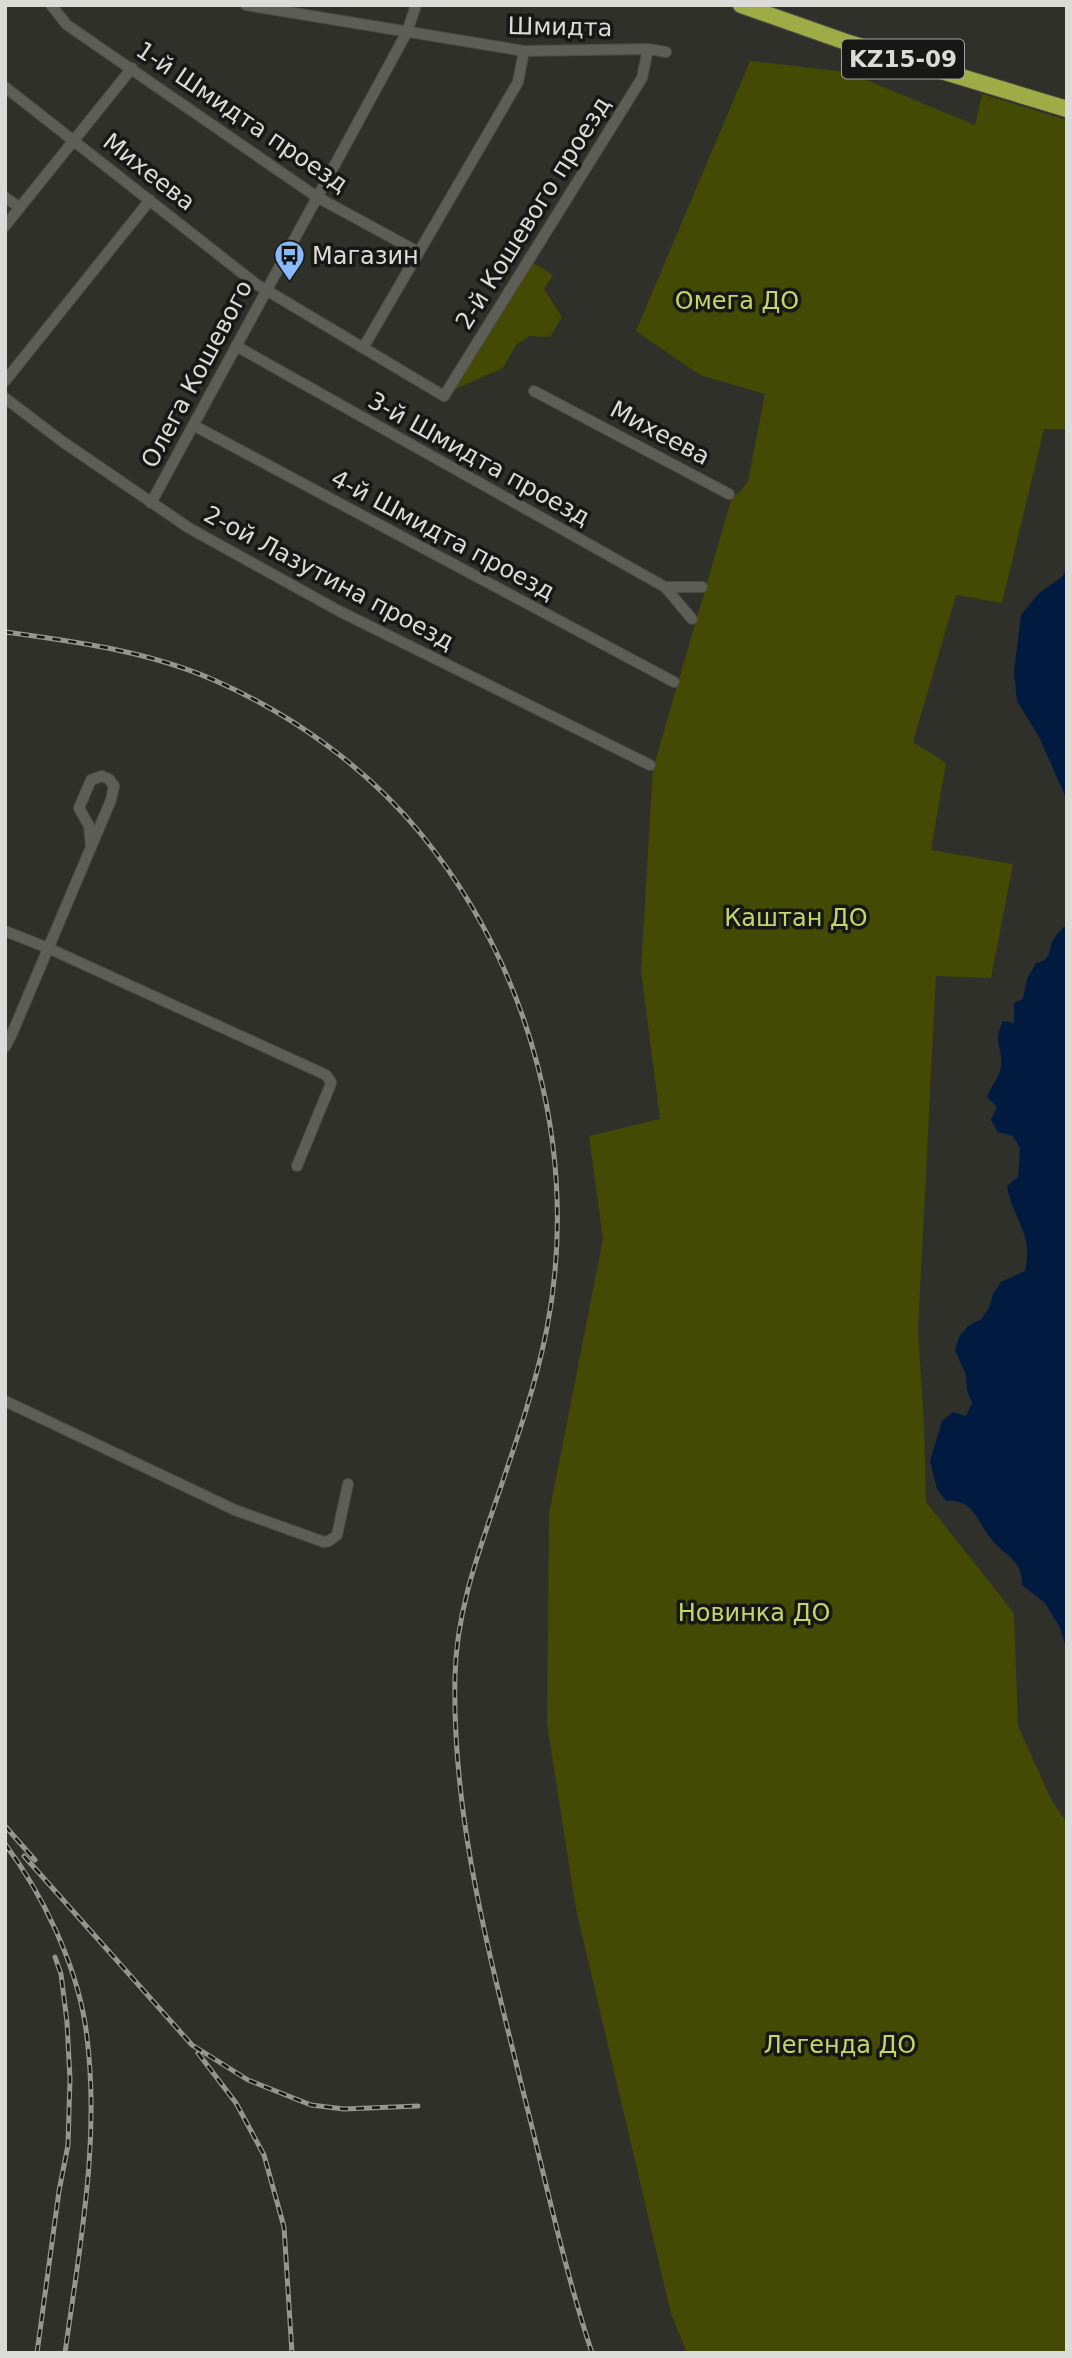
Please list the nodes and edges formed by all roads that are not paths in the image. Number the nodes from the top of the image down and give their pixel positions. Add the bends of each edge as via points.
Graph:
1 (51, 5) edge
2 (246, 5) edge
3 (416, 5) edge
4 (741, 5) edge
5 (407, 32) junction
6 (648, 49) junction
7 (524, 51) junction
8 (666, 52) dead end
9 (132, 68) junction
10 (5, 87) edge
11 (1067, 109) edge
12 (74, 141) junction
13 (5, 197) edge
14 (317, 197) junction
15 (150, 200) junction
16 (20, 208) junction
17 (5, 226) edge
18 (418, 252) junction
19 (266, 291) junction
20 (236, 346) junction
21 (363, 348) junction
22 (5, 381) edge
23 (534, 391) dead end
24 (5, 398) edge
25 (193, 425) junction
26 (729, 494) dead end
27 (151, 503) junction
28 (665, 587) junction
29 (702, 587) dead end
30 (692, 619) dead end
31 (674, 682) dead end
32 (650, 765) dead end
33 (91, 846) junction
34 (5, 931) edge
35 (48, 948) junction
36 (5, 1047) edge
37 (297, 1166) dead end
38 (5, 1401) edge
39 (348, 1483) dead end

1 - 9 street, 1-й Шмидта проезд via 67,25
2 - 5 street, Шмидта
3 - 5 street, Олега Кошевого
4 - 11 highway, KZ15-09
5 - 7 street, Шмидта
5 - 14 street, Олега Кошевого
6 - 7 street, Шмидта
6 - 8 street, Шмидта
6 - 21 street, 2-й Кошевого проезд via 642,78 444,396
7 - 18 street via 518,82
9 - 12 street
9 - 14 street, 1-й Шмидта проезд
10 - 12 street, Михеева
12 - 15 street, Михеева
12 - 16 street
13 - 16 street
14 - 18 street, 1-й Шмидта проезд
14 - 19 street, Олега Кошевого
15 - 19 street, Михеева
15 - 22 street
16 - 17 street
18 - 21 street
19 - 20 street, Олега Кошевого
19 - 21 street
20 - 25 street, Олега Кошевого
20 - 28 street, 3-й Шмидта проезд
23 - 26 street, Михеева
24 - 27 street, 2-ой Лазутина проезд
25 - 27 street, Олега Кошевого
25 - 31 street, 4-й Шмидта проезд
27 - 32 street, 2-ой Лазутина проезд via 339,611
28 - 29 street
28 - 30 street, 3-й Шмидта проезд
33 - 33 street via 114,789 102,776 91,780 79,808 89,826
33 - 35 street
34 - 35 street
35 - 36 street
35 - 37 street via 329,1079
38 - 39 street via 234,1510 324,1542 337,1535

